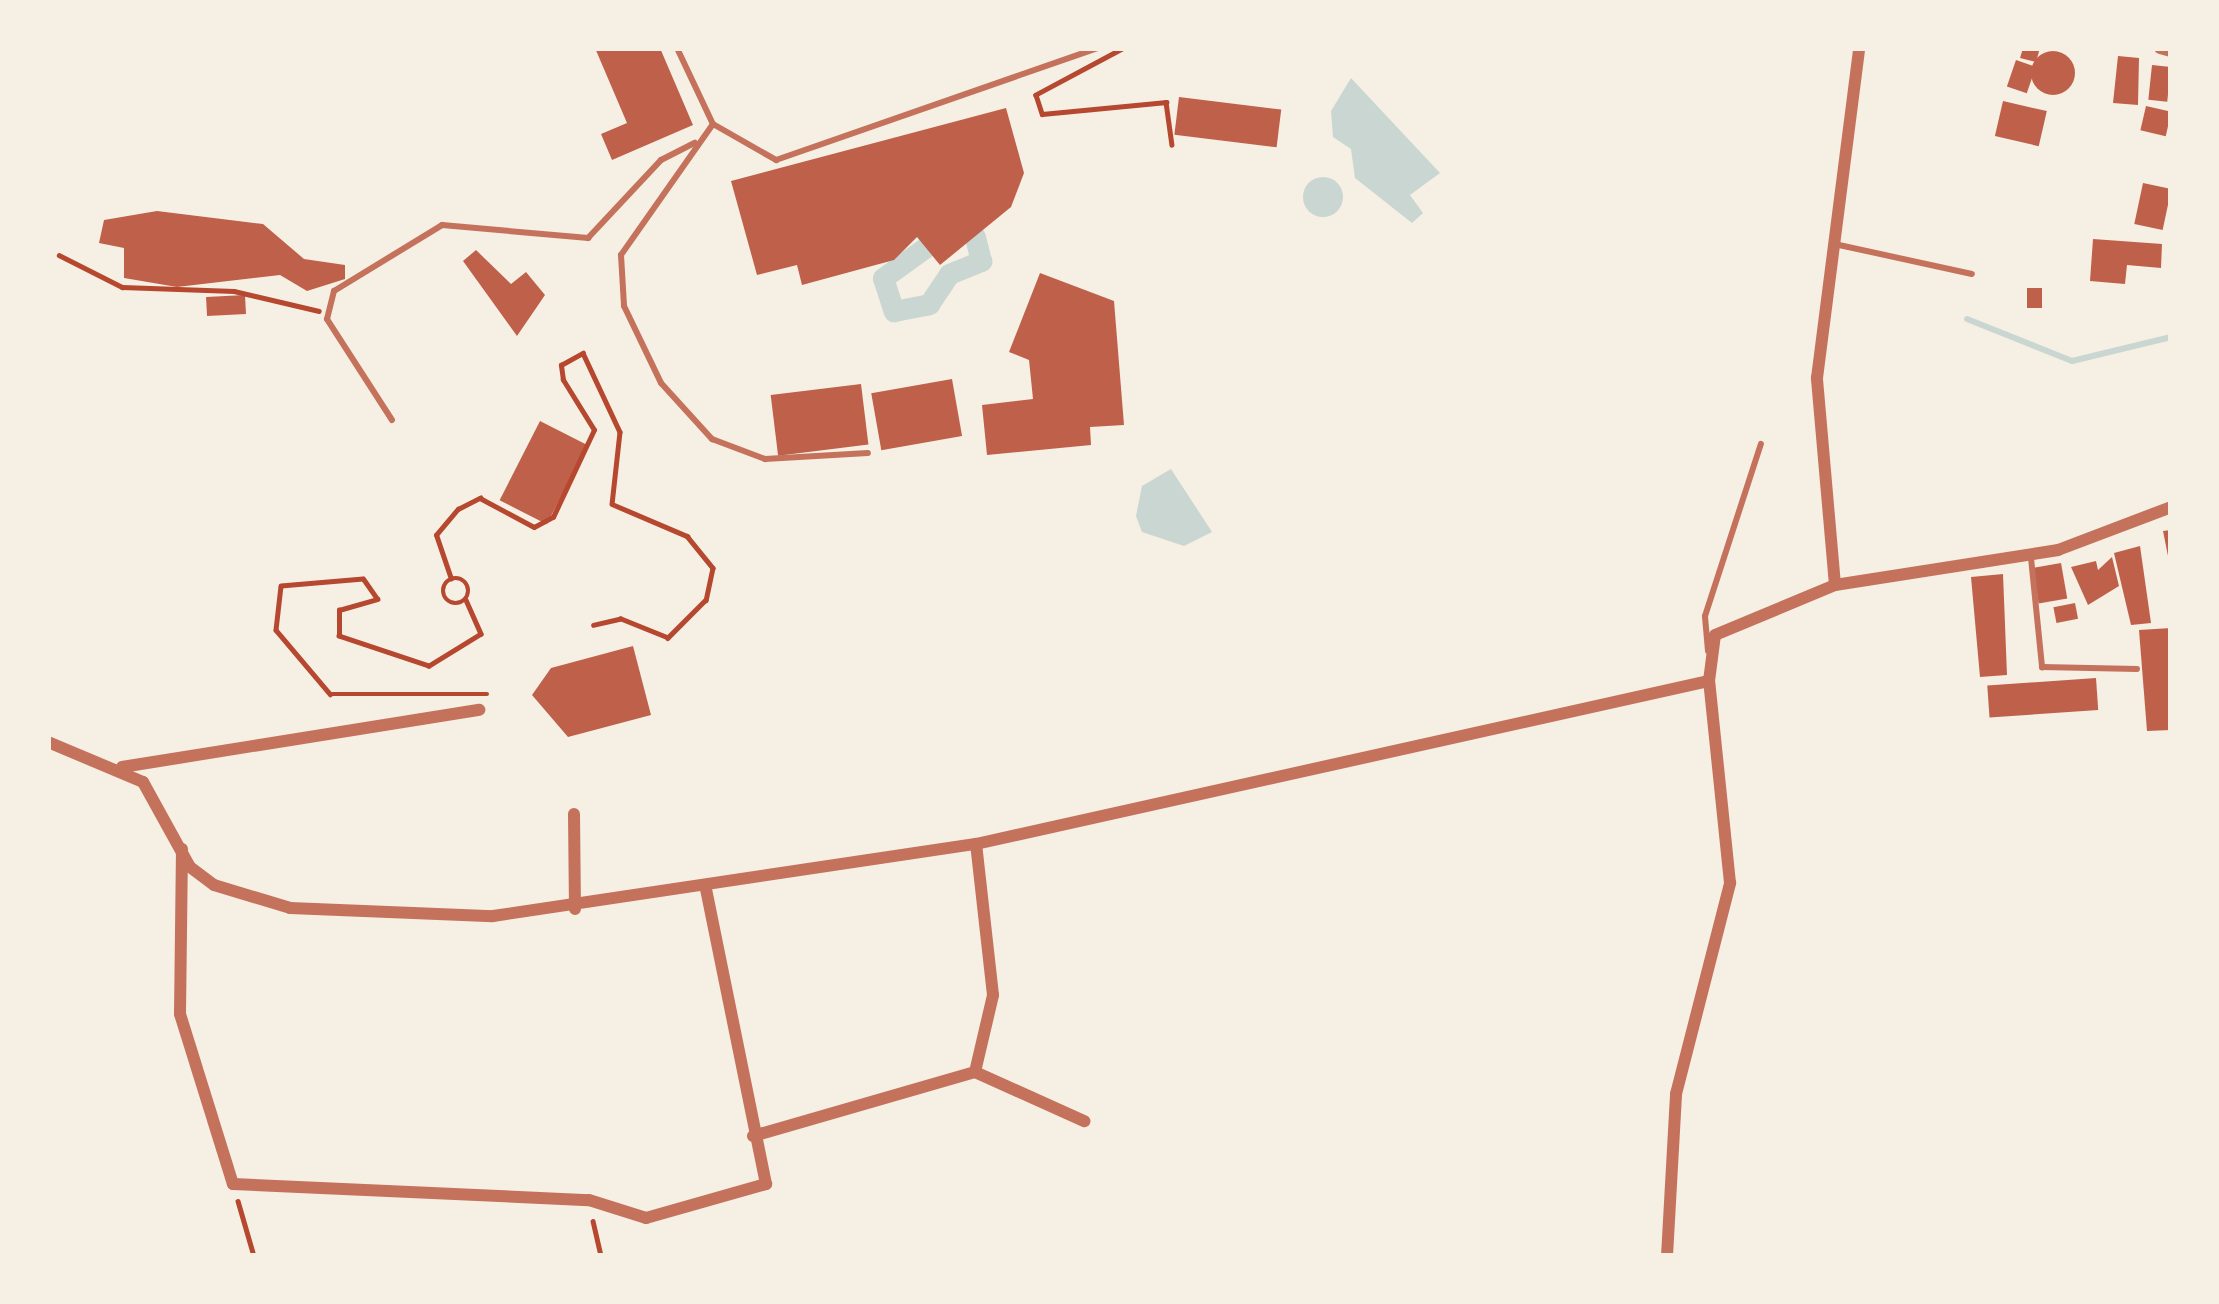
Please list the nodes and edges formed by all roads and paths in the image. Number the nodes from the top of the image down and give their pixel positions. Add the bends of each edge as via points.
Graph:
1 (677, 48) edge
2 (1098, 48) edge
3 (1124, 48) edge
4 (1859, 48) edge
5 (2160, 48) edge
6 (2171, 51) edge
7 (713, 124) junction
8 (695, 143) junction
9 (1172, 145) dead end
10 (1839, 245) junction
11 (59, 255) dead end
12 (1972, 274) dead end
13 (327, 314) junction
14 (392, 420) dead end
15 (1761, 444) dead end
16 (868, 453) dead end
17 (2171, 506) edge
18 (2030, 554) junction
19 (451, 579) junction
20 (1835, 585) junction
21 (466, 600) junction
22 (594, 625) dead end
23 (1708, 651) junction
24 (2138, 669) dead end
25 (1709, 681) junction
26 (478, 710) joint
27 (48, 742) edge
28 (121, 767) junction
29 (574, 814) dead end
30 (976, 844) junction
31 (182, 849) junction
32 (705, 885) junction
33 (575, 909) junction
34 (975, 1072) junction
35 (1084, 1121) dead end
36 (753, 1136) junction
37 (233, 1184) junction
38 (589, 1200) junction
39 (254, 1256) edge
40 (601, 1256) edge
41 (1667, 1256) edge

1 - 7 lane
2 - 7 lane via 776,160
3 - 9 path via 1036,95 1042,114 1166,102
4 - 10 street
5 - 6 street
7 - 8 lane
8 - 13 lane via 661,160 601,232 575,240 442,225 334,291
8 - 16 lane via 636,225 616,283 662,383 735,452
10 - 12 lane
10 - 20 street via 1817,378
11 - 13 path via 122,287 234,291
13 - 14 lane
15 - 23 lane via 1705,616
17 - 18 street
18 - 20 street
18 - 24 lane via 2042,667
19 - 21 path via 467,584
19 - 21 path via 445,599
19 - 22 path via 436,535 458,509 480,499 534,527 553,517 594,430 561,365 584,353 620,432 612,504 687,536 713,568 706,599 668,638 621,620
20 - 23 street via 1727,623
21 - 26 path via 481,634 429,666 339,636 339,610 377,599 363,579 281,586 276,630 330,694 482,690 491,700
23 - 25 street
25 - 30 street
25 - 41 street via 1730,883 1676,1094
26 - 28 street
27 - 28 street
28 - 31 street via 155,797
29 - 33 street
30 - 32 street
30 - 34 street via 993,995
31 - 33 street via 214,885 290,908
31 - 37 street via 180,1014
32 - 33 street
32 - 36 street
34 - 35 street
34 - 36 street
36 - 38 street via 766,1180 756,1191 656,1219
37 - 38 street
37 - 39 path
38 - 40 path

